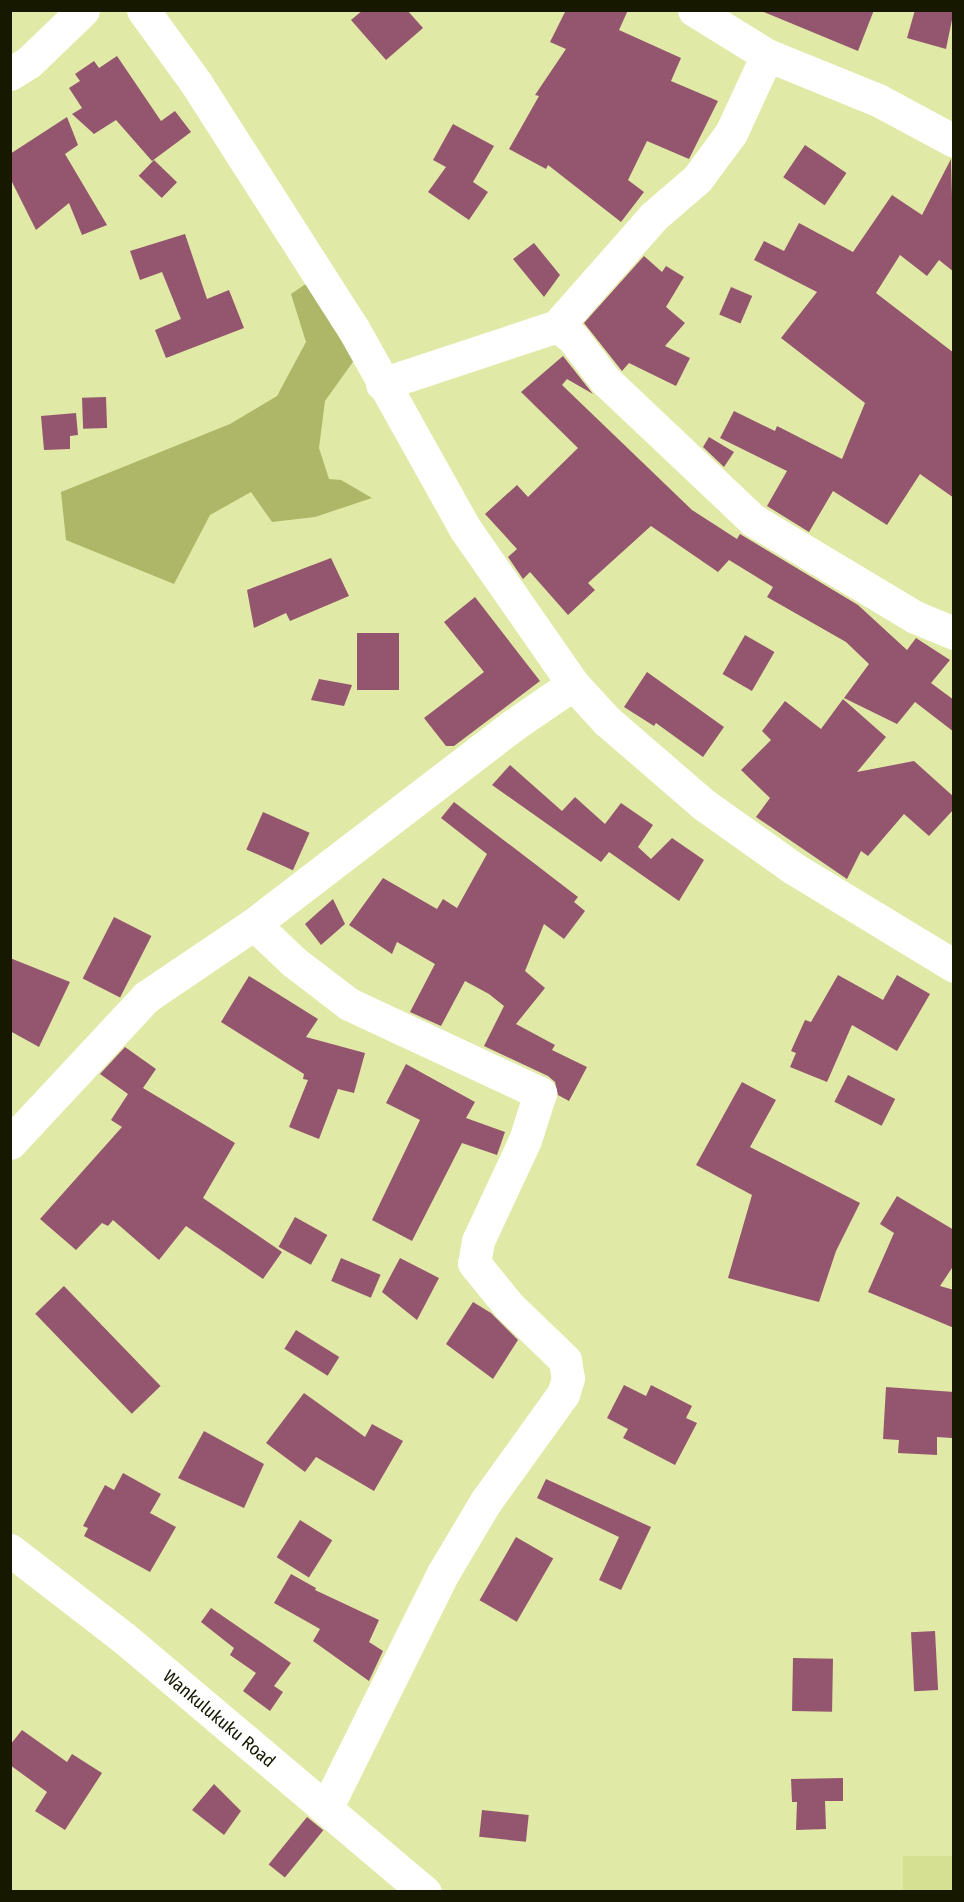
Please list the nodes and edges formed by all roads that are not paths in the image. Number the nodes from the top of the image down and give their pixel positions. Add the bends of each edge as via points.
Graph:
1 (82, 10) edge
2 (142, 10) edge
3 (693, 10) edge
4 (767, 55) junction
5 (10, 74) edge
6 (954, 141) edge
7 (557, 326) junction
8 (382, 384) junction
9 (954, 633) edge
10 (573, 684) junction
11 (254, 924) junction
12 (954, 966) edge
13 (10, 1143) edge
14 (10, 1550) edge
15 (326, 1809) junction
16 (425, 1892) edge

1 - 5 street via 29,62
2 - 8 street via 215,112 354,330
3 - 4 street
4 - 6 street via 878,100
4 - 7 street via 731,133 697,179 654,216
7 - 8 street
7 - 9 street via 573,338 605,380 753,520 915,617
8 - 10 street via 466,530
10 - 11 street via 512,726
10 - 12 street via 608,721 703,804 793,868
11 - 13 street via 146,997
11 - 15 street via 294,962 349,1004 540,1094 525,1140 478,1241 474,1263 509,1306 565,1360 568,1378 563,1394 486,1501 443,1573
14 - 15 street, Wankulukuku Road via 68,1592
15 - 16 street, Wankulukuku Road

